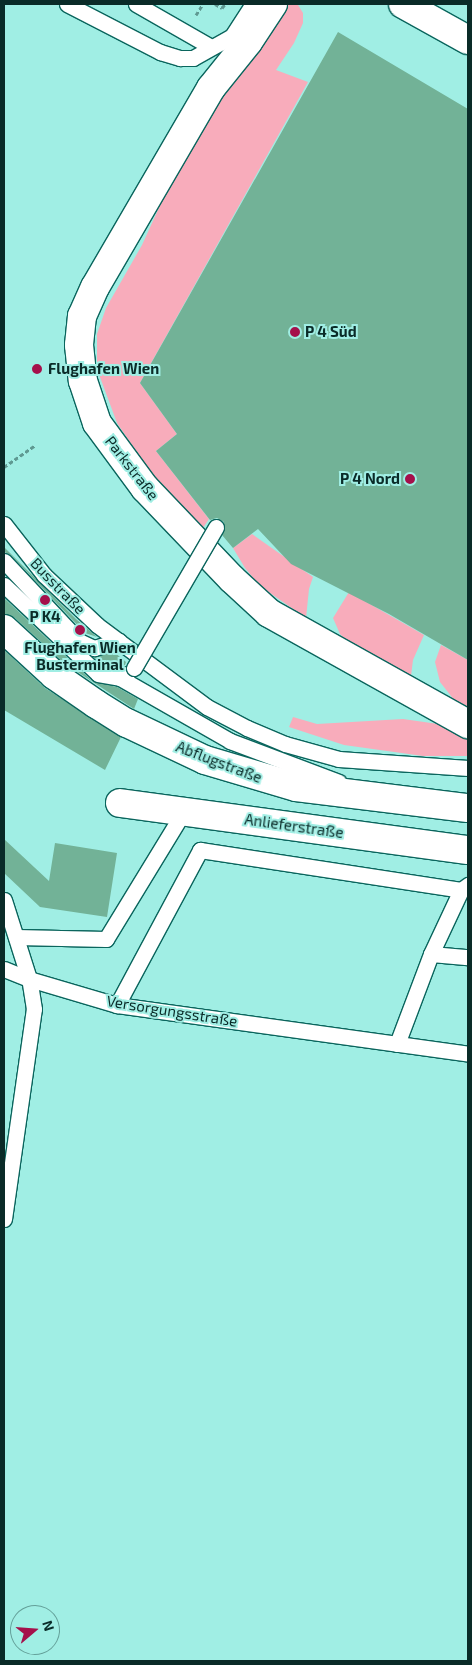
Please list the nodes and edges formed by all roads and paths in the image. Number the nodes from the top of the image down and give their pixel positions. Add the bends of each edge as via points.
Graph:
1 (67, 4) edge
2 (136, 4) edge
3 (203, 4) edge
4 (214, 4) edge
5 (225, 4) edge
6 (253, 4) edge
7 (273, 4) edge
8 (403, 4) edge
9 (196, 15) dead end
10 (468, 40) edge
11 (211, 47) junction
12 (36, 445) dead end
13 (4, 467) edge
14 (4, 524) edge
15 (216, 527) dead end
16 (4, 561) edge
17 (4, 586) edge
18 (4, 629) edge
19 (119, 641) junction
20 (120, 678) junction
21 (468, 724) edge
22 (468, 768) edge
23 (387, 796) junction
24 (120, 803) dead end
25 (468, 808) edge
26 (184, 811) junction
27 (468, 850) edge
28 (464, 888) edge
29 (4, 900) edge
30 (16, 938) junction
31 (431, 954) junction
32 (468, 957) edge
33 (4, 969) edge
34 (29, 979) junction
35 (117, 1005) junction
36 (398, 1044) junction
37 (468, 1054) edge
38 (4, 1219) edge

1 - 11 lane via 160,52 180,58 193,58
2 - 11 lane
3 - 9 path
4 - 5 path via 222,8
6 - 11 lane via 232,36
7 - 21 street, Parkstraße via 248,42 210,88 82,316 79,345 83,381 97,423 158,502 210,560 269,613
8 - 10 street
12 - 13 path
14 - 19 lane, Busstraße via 44,575 97,626
15 - 20 lane, bridge via 134,668
16 - 19 lane via 79,641 94,648
17 - 20 lane via 81,662 98,674
18 - 23 street, Abflugstraße via 54,675 96,704 205,760 296,787 347,796
19 - 22 lane, Busstraße via 207,707 285,744 366,763
20 - 23 lane via 230,741 309,773
23 - 25 street, Abflugstraße
24 - 26 street, Anlieferstraße
26 - 27 street, Anlieferstraße
26 - 30 lane via 106,939
28 - 31 lane
28 - 35 lane via 200,850
29 - 30 lane
30 - 34 lane
31 - 32 lane
31 - 36 lane
33 - 34 lane, Versorgungsstraße
34 - 35 lane, Versorgungsstraße
34 - 38 lane via 34,1009
35 - 36 lane, Versorgungsstraße
36 - 37 lane, Versorgungsstraße

